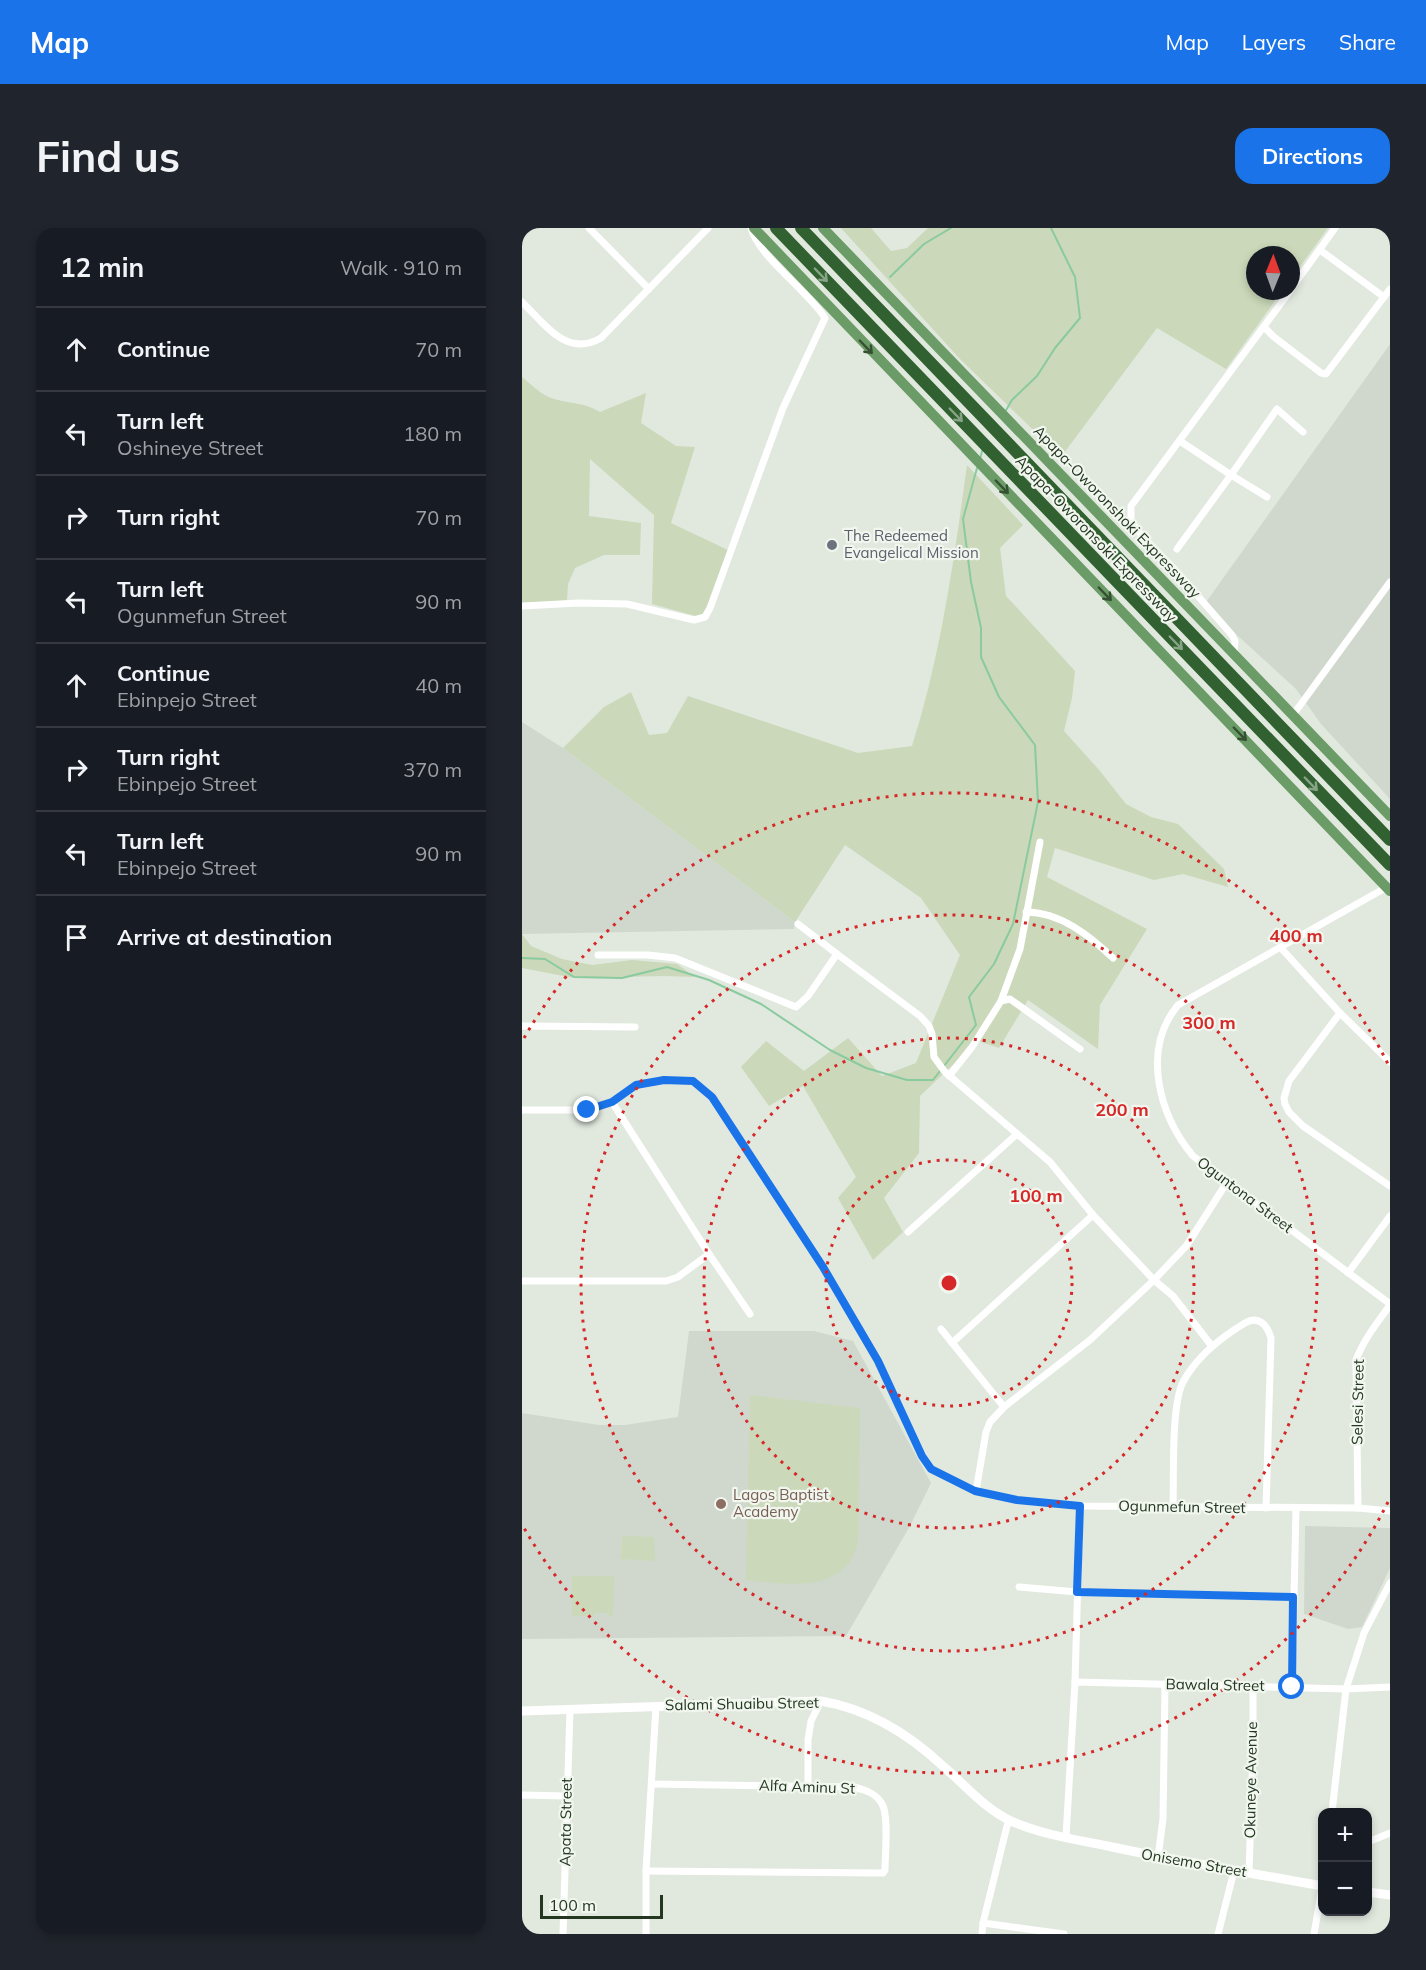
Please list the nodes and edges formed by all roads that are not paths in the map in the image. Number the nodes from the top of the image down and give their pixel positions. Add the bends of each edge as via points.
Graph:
1 (589, 228) edge
2 (708, 228) edge
3 (752, 228) edge
4 (801, 228) edge
5 (823, 228) edge
6 (1335, 228) edge
7 (778, 230) edge
8 (1320, 249) junction
9 (1300, 276) edge
10 (649, 289) junction
11 (1390, 289) edge
12 (1384, 297) junction
13 (1283, 300) edge
14 (522, 302) edge
15 (1264, 327) junction
16 (1303, 432) dead end
17 (1180, 441) junction
18 (1231, 475) junction
19 (1267, 496) dead end
20 (1177, 549) dead end
21 (1390, 582) edge
22 (522, 606) edge
23 (1234, 655) junction
24 (1293, 715) junction
25 (1390, 816) edge
26 (1390, 840) edge
27 (1040, 842) dead end
28 (1390, 865) edge
29 (1388, 889) edge
30 (1026, 912) junction
31 (798, 924) dead end
32 (1281, 948) junction
33 (837, 954) junction
34 (598, 955) dead end
35 (1113, 958) dead end
36 (1001, 1001) junction
37 (1340, 1013) junction
38 (522, 1026) edge
39 (635, 1028) dead end
40 (1080, 1049) dead end
41 (1390, 1062) edge
42 (947, 1074) junction
43 (612, 1102) junction
44 (522, 1110) edge
45 (1017, 1134) junction
46 (1227, 1182) junction
47 (1390, 1186) edge
48 (1093, 1215) junction
49 (1390, 1216) edge
50 (908, 1233) dead end
51 (709, 1254) junction
52 (1348, 1273) junction
53 (1154, 1280) junction
54 (522, 1281) edge
55 (1390, 1304) edge
56 (750, 1314) dead end
57 (941, 1329) dead end
58 (952, 1343) junction
59 (1211, 1345) junction
60 (1004, 1407) junction
61 (975, 1491) junction
62 (1080, 1506) junction
63 (1173, 1506) junction
64 (1266, 1508) junction
65 (1296, 1508) junction
66 (1358, 1508) junction
67 (1390, 1511) edge
68 (1390, 1583) edge
69 (1019, 1587) dead end
70 (1077, 1592) junction
71 (1293, 1597) junction
72 (1075, 1682) junction
73 (1165, 1684) junction
74 (1253, 1687) junction
75 (1292, 1687) junction
76 (1390, 1687) edge
77 (1346, 1689) junction
78 (822, 1701) junction
79 (656, 1706) junction
80 (570, 1710) junction
81 (522, 1711) edge
82 (652, 1784) junction
83 (808, 1786) junction
84 (522, 1795) edge
85 (566, 1796) junction
86 (1332, 1808) edge
87 (1010, 1820) junction
88 (1390, 1833) edge
89 (1066, 1837) junction
90 (1372, 1840) edge
91 (1158, 1857) junction
92 (646, 1871) junction
93 (1234, 1871) junction
94 (1249, 1873) junction
95 (1318, 1886) edge
96 (1372, 1893) edge
97 (1390, 1895) edge
98 (1318, 1913) edge
99 (983, 1923) junction
100 (563, 1934) edge
101 (646, 1934) edge
102 (982, 1934) edge
103 (1064, 1934) edge
104 (1218, 1934) edge
105 (1314, 1934) edge

1 - 10 street
2 - 10 street
3 - 22 street via 763,250 825,318 783,408 705,617 694,620 627,604
3 -> 29 main road
4 - 26 highway, Apapa-Oworonsoki Expressway
5 - 23 main road, Apapa-Oworonshoki Expressway
6 - 8 street
7 -> 28 highway, Apapa-Oworonsoki Expressway
8 - 9 street
8 - 12 street
10 - 14 street via 601,338 583,345 558,337
11 - 12 street
12 - 15 street via 1326,374
13 - 15 street
15 - 17 street
16 - 18 street via 1277,409
17 - 18 street
17 - 23 street via 1131,506 1131,521 1232,635
18 - 19 street
18 - 20 street
21 - 24 street
23 - 24 main road, Apapa-Oworonshoki Expressway
24 - 25 main road, Apapa-Oworonshoki Expressway
27 - 30 street
29 - 32 street, Oguntona Street
30 - 35 street via 1062,921 1091,937
30 - 36 street via 1020,949
31 - 33 street
32 - 37 street
32 - 46 street, Oguntona Street via 1178,1005 1159,1041 1160,1085 1171,1124 1193,1156
33 - 34 street via 796,1007 675,958
33 - 42 street via 920,1016 933,1034 934,1057
36 - 40 street via 1010,999
36 - 42 street via 972,1047
37 - 41 street
37 - 47 street via 1289,1081 1285,1104 1303,1126
38 - 39 street
42 - 45 street
43 - 44 street, Ogunmefun Street via 587,1110
43 - 51 street
43 - 61 street, Ogunmefun Street via 636,1085 664,1080 693,1081 712,1097 823,1267 878,1361 931,1469
45 - 48 street via 1050,1162
45 - 50 street
46 - 52 street, Oguntona Street
46 - 53 street via 1187,1245
48 - 53 street
48 - 58 street
49 - 52 street
51 - 54 street via 666,1281
51 - 56 street
52 - 55 street, Oguntona Street
53 - 59 street via 1173,1296
53 - 60 street via 1090,1340
55 - 66 street, Selesi Street via 1356,1360
57 - 58 street
58 - 60 street
59 - 63 street via 1179,1393
59 - 64 street via 1250,1320 1264,1323 1268,1330
60 - 61 street via 986,1432
61 - 62 street, Ogunmefun Street
62 - 63 street, Ogunmefun Street
62 - 70 street
63 - 64 street, Ogunmefun Street
64 - 65 street, Ogunmefun Street
65 - 66 street, Ogunmefun Street
65 - 71 street
66 - 67 street, Ogunmefun Street
68 - 77 street via 1364,1633
69 - 70 street
70 - 71 street
70 - 72 street
71 - 75 street
72 - 73 street, Bawala Street
72 - 89 street
73 - 74 street, Bawala Street
73 - 91 street via 1163,1820
74 - 75 street, Bawala Street
74 - 94 street, Okuneye Avenue
75 - 77 street, Bawala Street
76 - 77 street, Bawala Street
77 - 86 street
78 - 79 street, Salami Shuaibu Street
78 - 83 street via 811,1721
78 - 87 street, Salami Shuaibu Street via 846,1706 892,1727
79 - 80 street, Salami Shuaibu Street
79 - 82 street
80 - 81 street, Salami Shuaibu Street
80 - 85 street, Apata Street
82 - 83 street, Alfa Aminu St
82 - 92 street
83 - 92 street, Alfa Aminu St via 854,1786 872,1792 883,1804 883,1873
84 - 85 street
85 - 100 street, Apata Street
87 - 89 street, Salami Shuaibu Street
87 - 99 street
88 - 90 street
89 - 91 street, Onisemo Street
91 - 93 street, Onisemo Street
92 - 101 street
93 - 94 street, Onisemo Street
93 - 104 street
94 - 95 street, Onisemo Street
96 - 97 street
98 - 105 street
99 - 102 street
99 - 103 street

